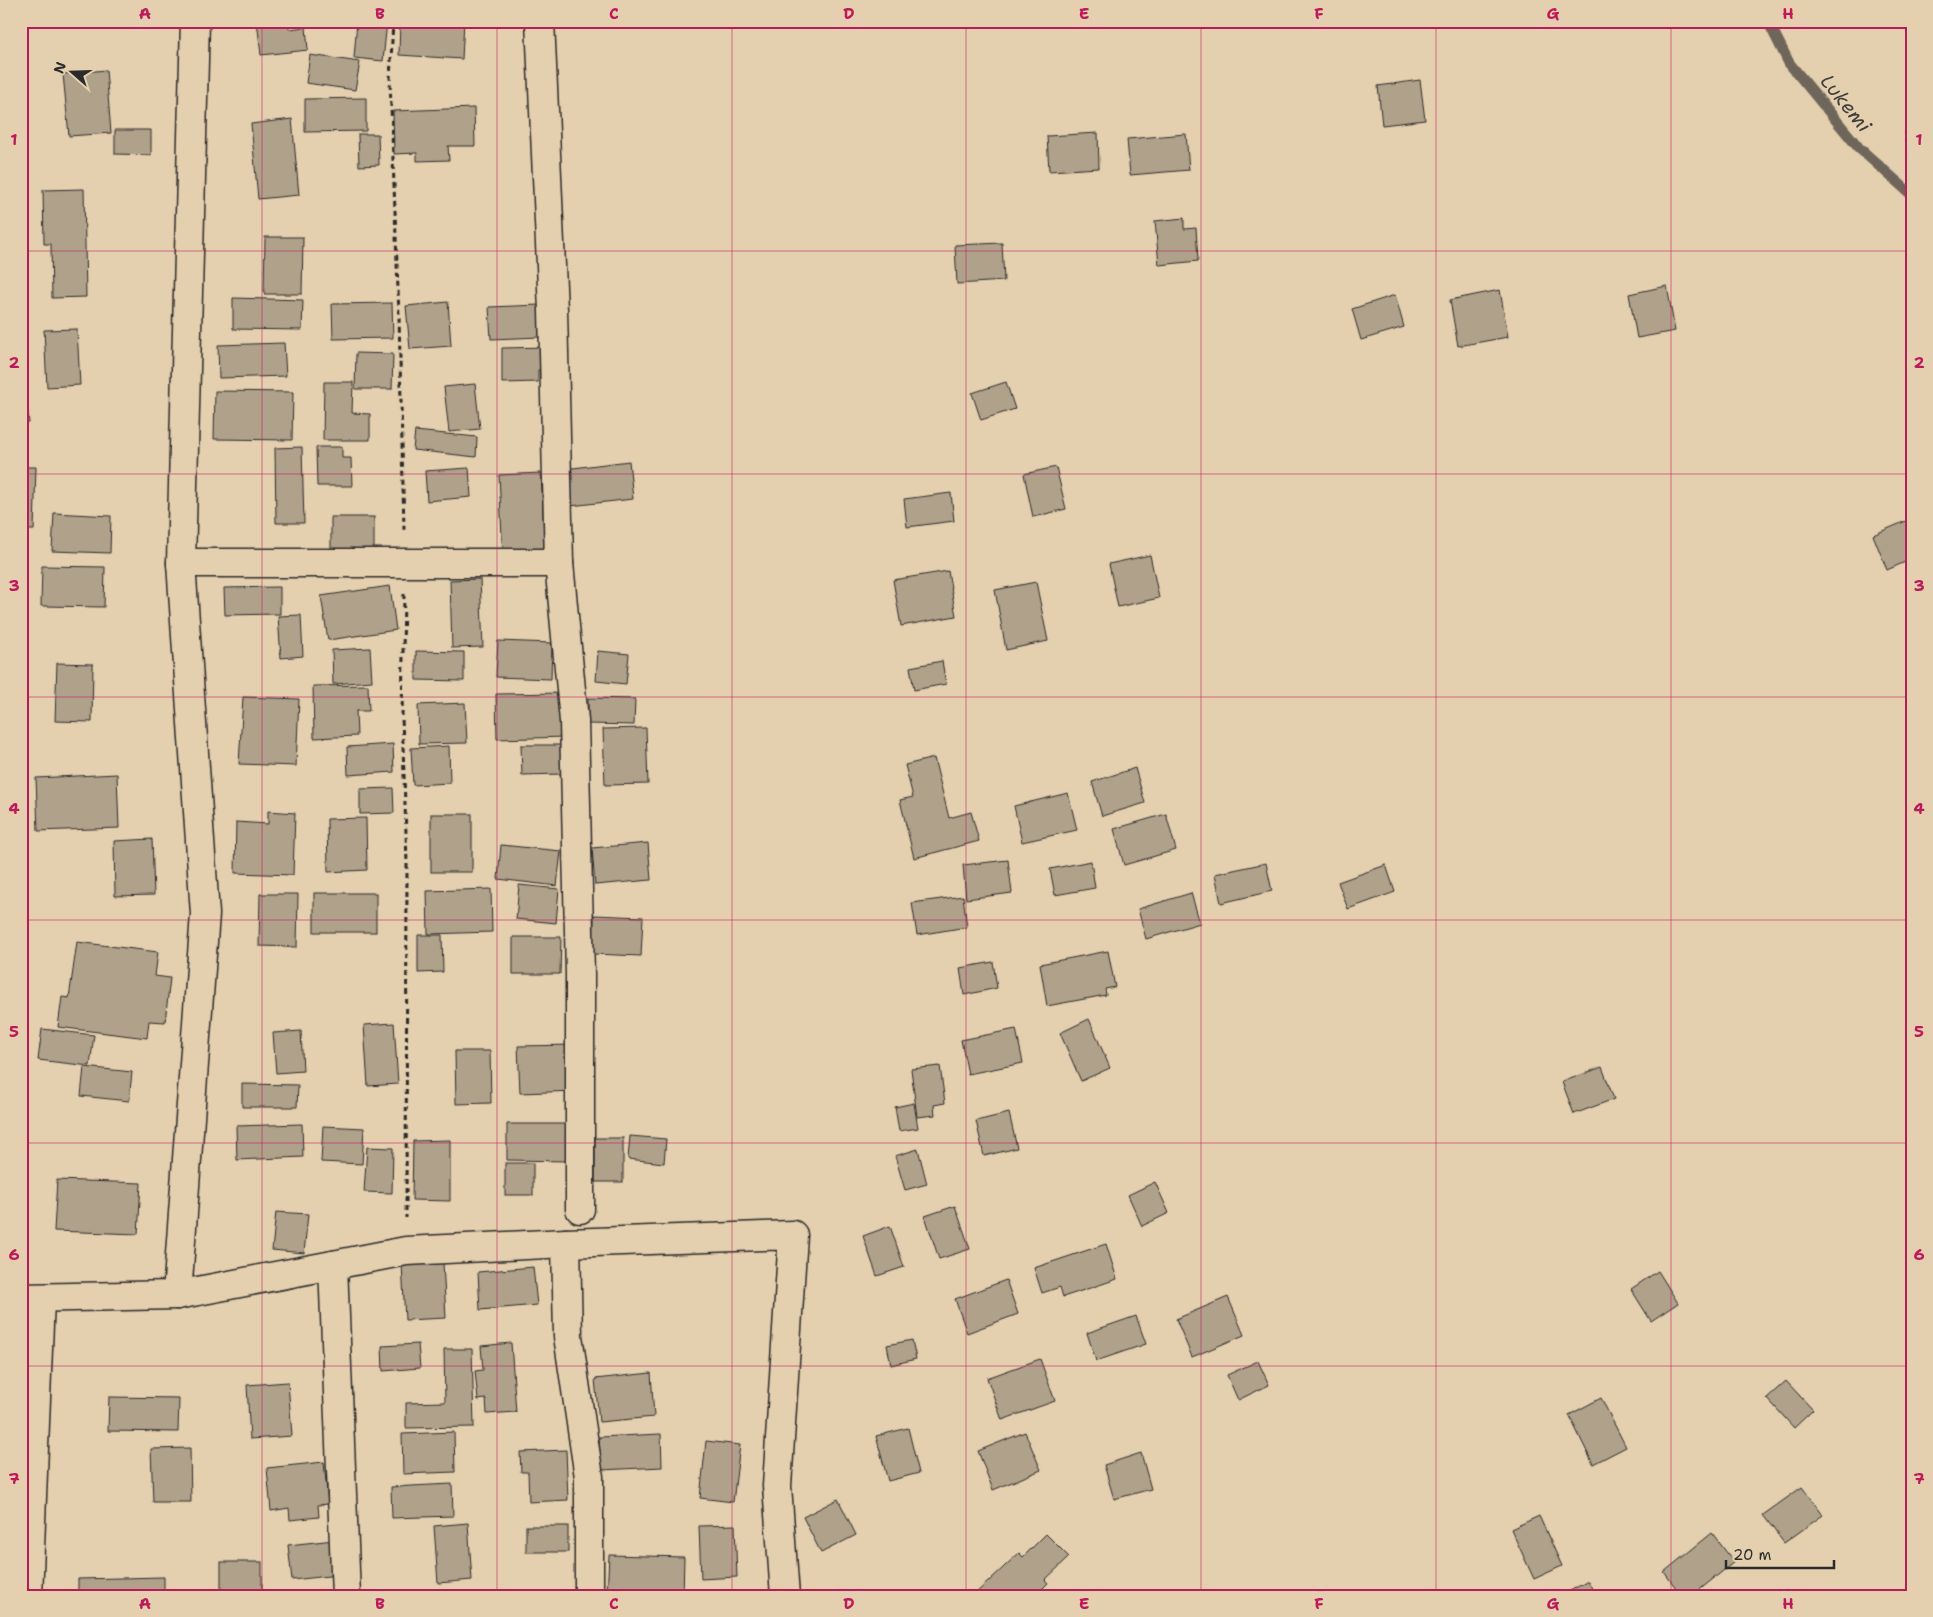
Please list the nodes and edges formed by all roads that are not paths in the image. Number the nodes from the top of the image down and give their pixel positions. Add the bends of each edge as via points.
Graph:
1 (195, 21) edge
2 (540, 21) edge
3 (559, 562) junction
4 (181, 563) junction
5 (580, 1209) dead end
6 (566, 1243) junction
7 (333, 1265) junction
8 (177, 1294) junction
9 (31, 1299) edge
10 (28, 1596) edge
11 (346, 1596) edge
12 (589, 1596) edge
13 (786, 1596) edge

1 - 4 street
2 - 3 street via 553,310
3 - 4 street
3 - 5 street via 574,720 580,974
4 - 8 street via 205,914
6 - 7 street via 406,1251
6 - 12 street via 568,1336 589,1477
6 - 13 street via 793,1235 777,1486
7 - 8 street
7 - 11 street
8 - 9 street
9 - 10 street

